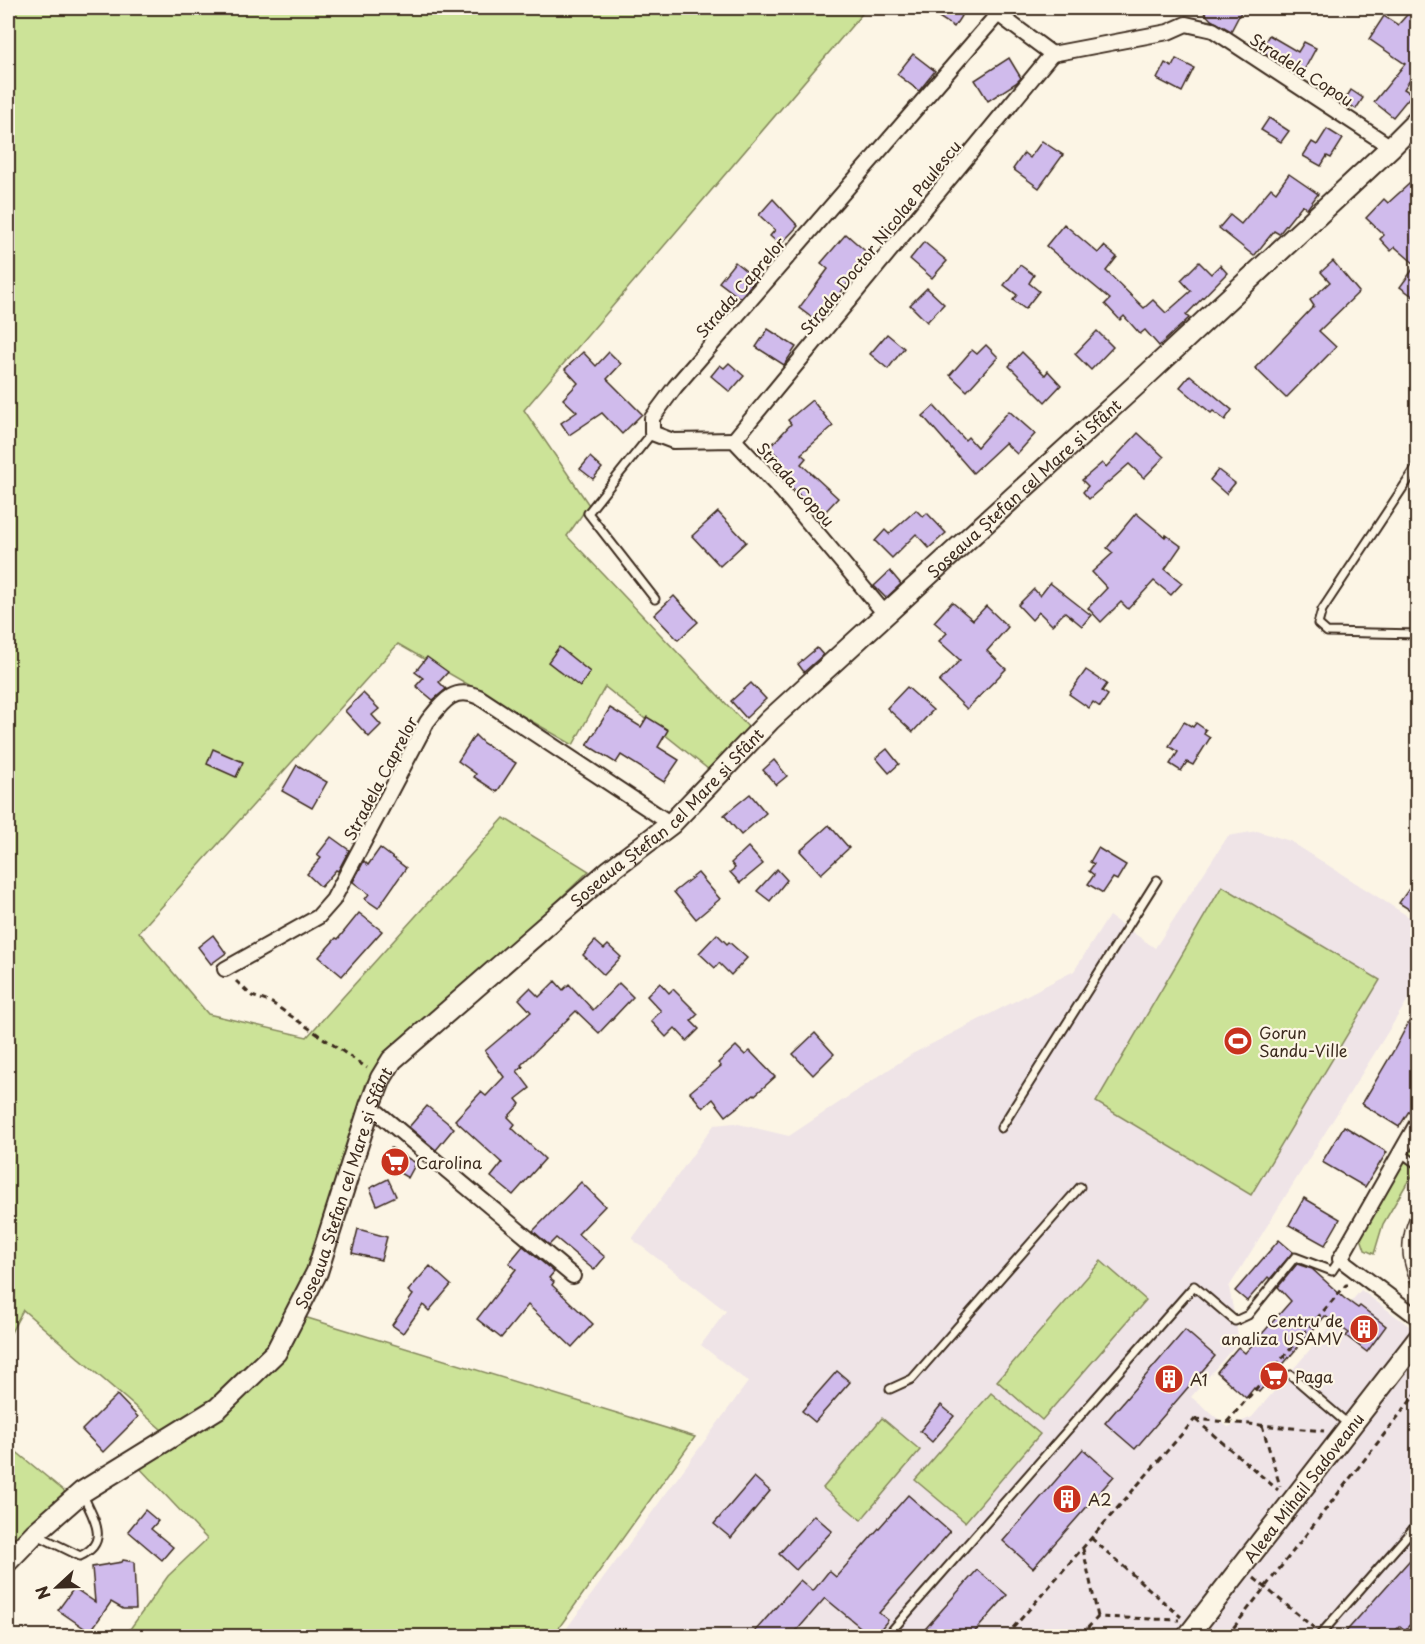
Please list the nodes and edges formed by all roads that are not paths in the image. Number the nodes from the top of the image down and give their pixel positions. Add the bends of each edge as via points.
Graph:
1 (1000, 11) edge
2 (1052, 54) junction
3 (1418, 120) edge
4 (1391, 147) junction
5 (652, 433) junction
6 (734, 440) junction
7 (1418, 465) edge
8 (655, 599) dead end
9 (886, 615) junction
10 (1418, 634) edge
11 (671, 824) junction
12 (1156, 880) dead end
13 (225, 969) road end
14 (370, 1106) junction
15 (1418, 1122) edge
16 (1001, 1128) dead end
17 (1400, 1152) junction
18 (1418, 1165) edge
19 (1080, 1187) dead end
20 (1340, 1259) junction
21 (573, 1276) dead end
22 (1418, 1318) edge
23 (1418, 1339) edge
24 (1291, 1375) dead end
25 (890, 1389) dead end
26 (1351, 1426) junction
27 (82, 1492) junction
28 (34, 1533) junction
29 (1418, 1533) edge
30 (8, 1561) edge
31 (1320, 1635) edge
32 (887, 1636) edge
33 (1188, 1636) edge

1 - 2 street
1 - 5 street, Strada Caprelor via 675,387 651,418
2 - 4 street, Stradela Copou via 1168,32 1186,24 1213,30
2 - 6 street, Strada Doctor Nicolae Paulescu
3 - 4 street, Șoseaua Ștefan cel Mare și Sfânt
4 - 9 street, Șoseaua Ștefan cel Mare și Sfânt
5 - 6 street, Strada Copou via 674,441
5 - 8 lane, Strada Caprelor via 588,513
6 - 9 street, Strada Copou
7 - 10 lane via 1322,610 1318,624 1327,632
9 - 11 street, Șoseaua Ștefan cel Mare și Sfânt via 770,720
11 - 13 street, Stradela Caprelor via 479,697 456,694 447,698 427,722 333,900 318,917
11 - 14 street, Șoseaua Ștefan cel Mare și Sfânt via 609,871 392,1060
12 - 16 lane
14 - 21 street
14 - 27 street, Șoseaua Ștefan cel Mare și Sfânt via 316,1272 276,1352 218,1408
15 - 17 street
17 - 18 lane
17 - 20 street
19 - 25 lane via 912,1379
20 - 22 street
20 - 32 lane via 1332,1271 1295,1257 1248,1315 1235,1322 1194,1286
23 - 26 street, Aleea Mihail Sadoveanu
24 - 26 lane
26 - 33 street, Aleea Mihail Sadoveanu
27 - 28 street, Șoseaua Ștefan cel Mare și Sfânt
27 - 28 lane via 96,1523 98,1540 92,1551 80,1556
28 - 30 street, Șoseaua Ștefan cel Mare și Sfânt
29 - 31 lane via 1413,1529

